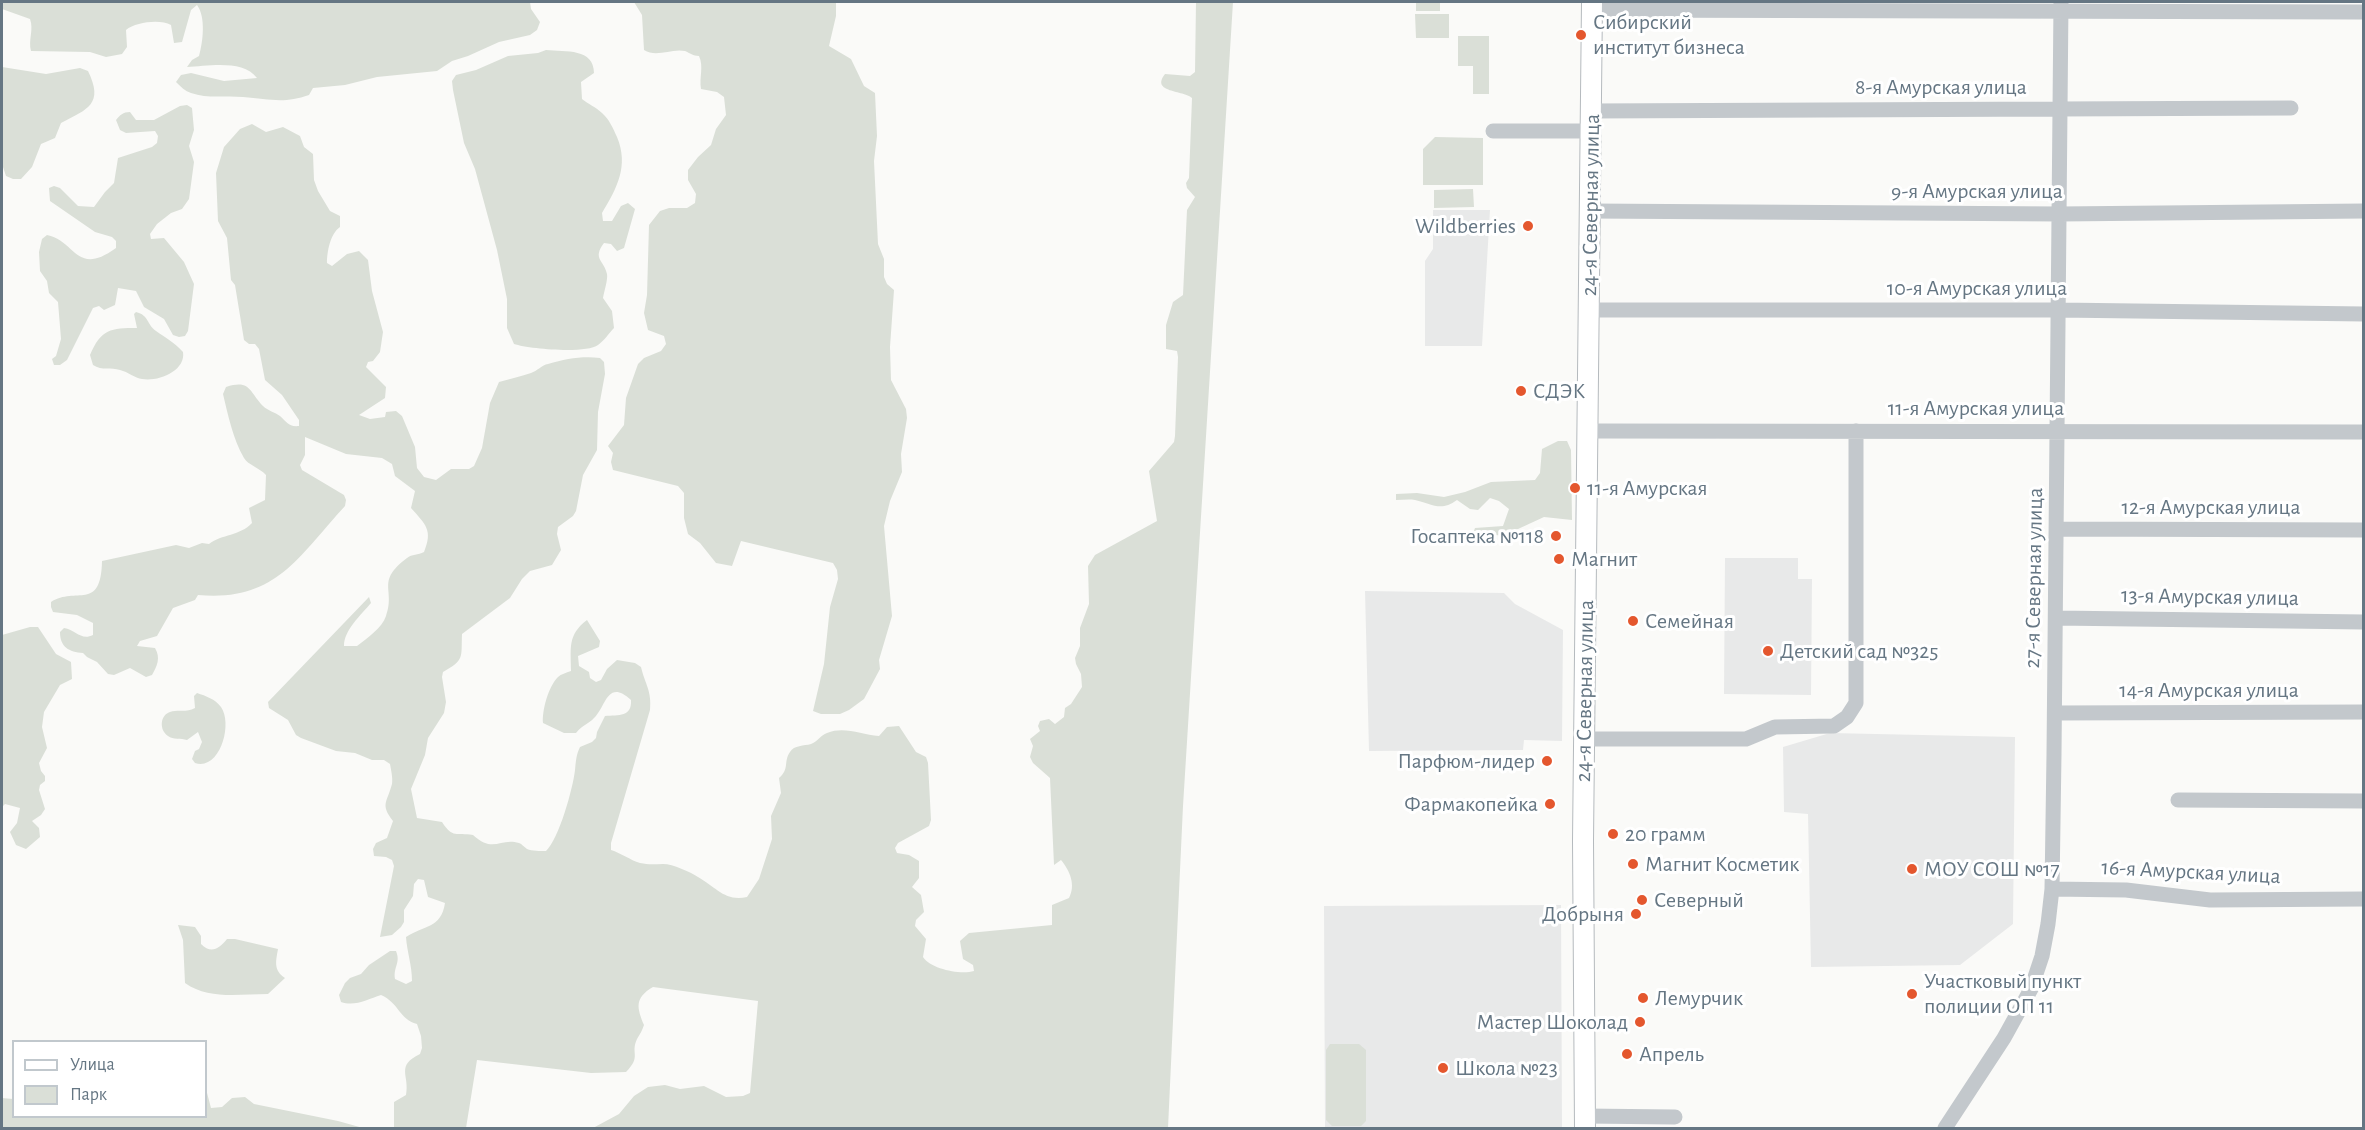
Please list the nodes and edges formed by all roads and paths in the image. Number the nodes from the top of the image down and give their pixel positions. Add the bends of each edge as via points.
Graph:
1 (1592, 6) edge
2 (2061, 6) edge
3 (2364, 12) edge
4 (2290, 108) dead end
5 (2060, 109) junction
6 (1591, 111) junction
7 (1492, 131) dead end
8 (1591, 131) junction
9 (1590, 211) junction
10 (2364, 211) edge
11 (2060, 214) junction
12 (1590, 310) junction
13 (2059, 310) junction
14 (2364, 314) edge
15 (1589, 430) junction
16 (1856, 431) junction
17 (2058, 431) junction
18 (2364, 432) edge
19 (2057, 529) junction
20 (2364, 530) edge
21 (2056, 618) junction
22 (2364, 622) edge
23 (2364, 712) edge
24 (2055, 713) junction
25 (1585, 739) junction
26 (2178, 800) dead end
27 (2364, 801) edge
28 (2052, 890) junction
29 (2364, 899) edge
30 (1675, 1117) dead end
31 (1585, 1122) edge
32 (1945, 1128) edge

1 - 2 street
1 - 6 main road, 24-я Северная улица
2 - 3 street
2 - 5 street, 27-я Северная улица
4 - 5 street, 8-я Амурская улица
5 - 6 street, 8-я Амурская улица
5 - 11 street, 27-я Северная улица
6 - 8 main road, 24-я Северная улица
7 - 8 street
8 - 9 main road, 24-я Северная улица
9 - 11 street, 9-я Амурская улица
9 - 12 main road, 24-я Северная улица
10 - 11 street, 9-я Амурская улица
11 - 13 street, 27-я Северная улица
12 - 13 street, 10-я Амурская улица
12 - 15 main road, 24-я Северная улица
13 - 14 street, 10-я Амурская улица
13 - 17 street, 27-я Северная улица
15 - 16 street, 11-я Амурская улица
15 - 25 main road, 24-я Северная улица
16 - 17 street, 11-я Амурская улица
16 - 25 street via 1856,703 1852,712 1834,726 1776,727 1746,740
17 - 18 street, 11-я Амурская улица
17 - 19 street, 27-я Северная улица
19 - 20 street, 12-я Амурская улица
19 - 21 street, 27-я Северная улица
21 - 22 street, 13-я Амурская улица
21 - 24 street, 27-я Северная улица
23 - 24 street, 14-я Амурская улица
24 - 28 street, 27-я Северная улица
25 - 31 main road, 24-я Северная улица
26 - 27 street
28 - 29 street, 16-я Амурская улица via 2143,891 2210,900
28 - 32 street, 27-я Северная улица via 2042,957 2031,989
30 - 31 street

